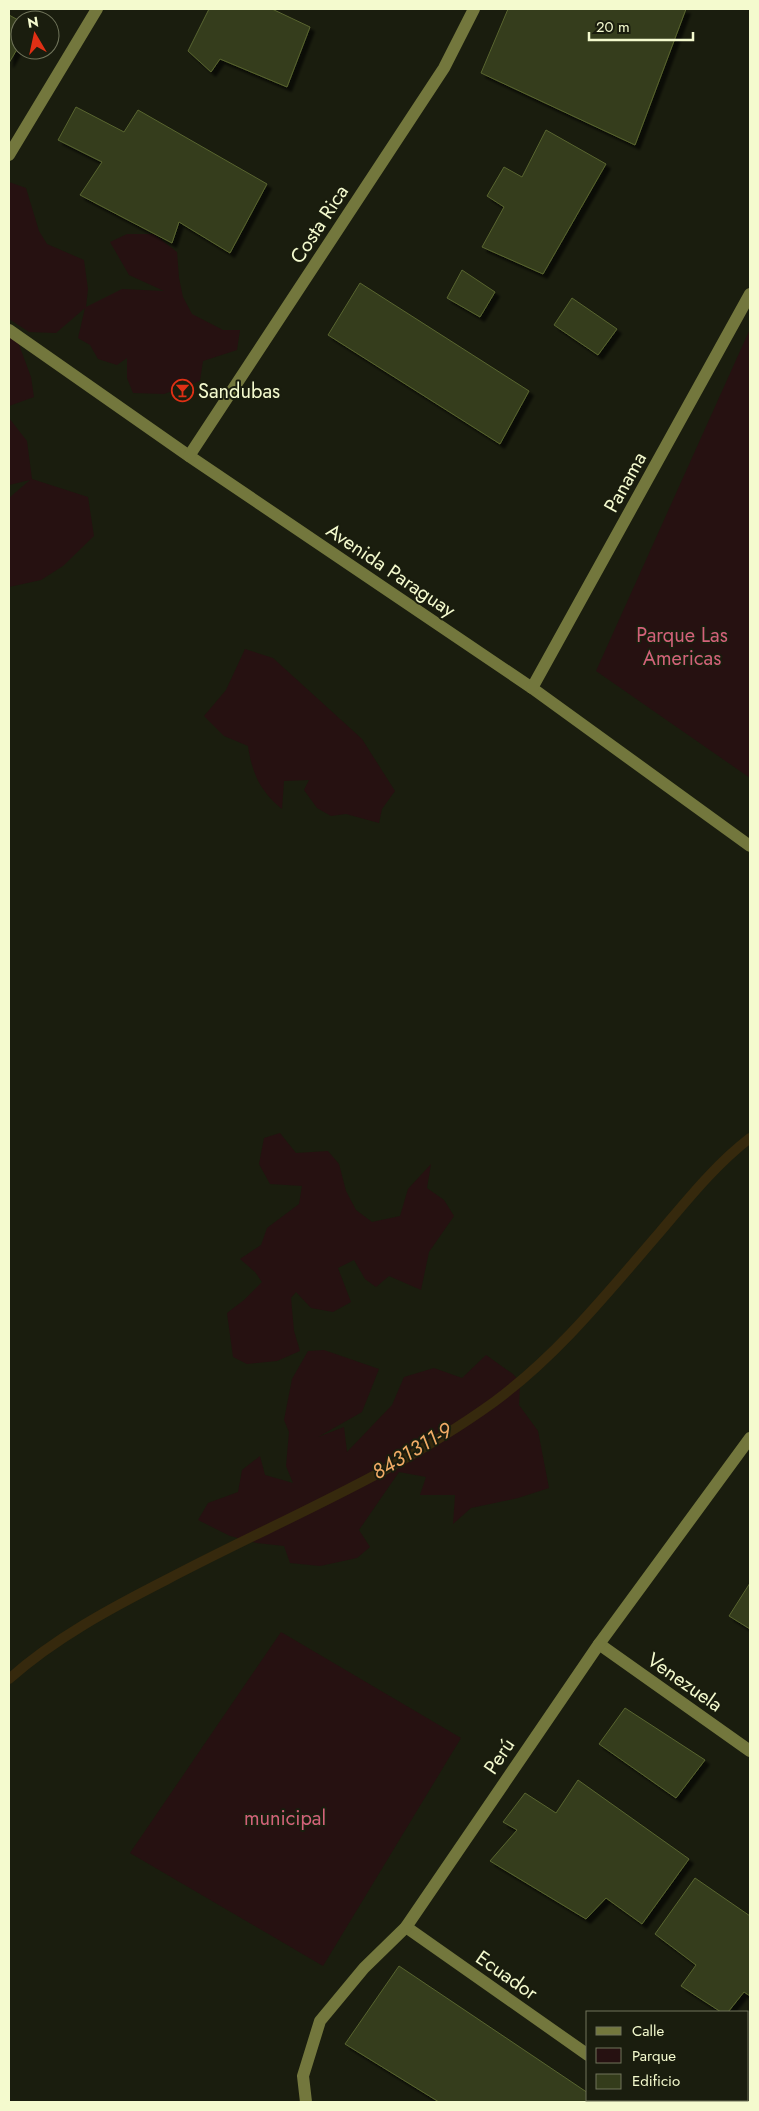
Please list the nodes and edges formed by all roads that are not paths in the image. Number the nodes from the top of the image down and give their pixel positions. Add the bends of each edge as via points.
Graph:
1 (97, 9) edge
2 (474, 9) edge
3 (9, 155) edge
4 (750, 294) edge
5 (9, 330) edge
6 (188, 456) junction
7 (532, 688) junction
8 (750, 846) edge
9 (750, 1438) edge
10 (599, 1644) junction
11 (750, 1751) edge
12 (406, 1927) junction
13 (586, 2054) edge
14 (306, 2102) edge

1 - 3 street
2 - 6 street, Costa Rica via 444,68
4 - 7 street, Panama
5 - 6 street, Avenida Paraguay
6 - 7 street, Avenida Paraguay
7 - 8 street, Avenida Paraguay
9 - 10 street, Perú
10 - 11 street, Venezuela
10 - 12 street, Perú
12 - 13 street, Ecuador
12 - 14 street, Perú via 364,1968 320,2021 304,2076

